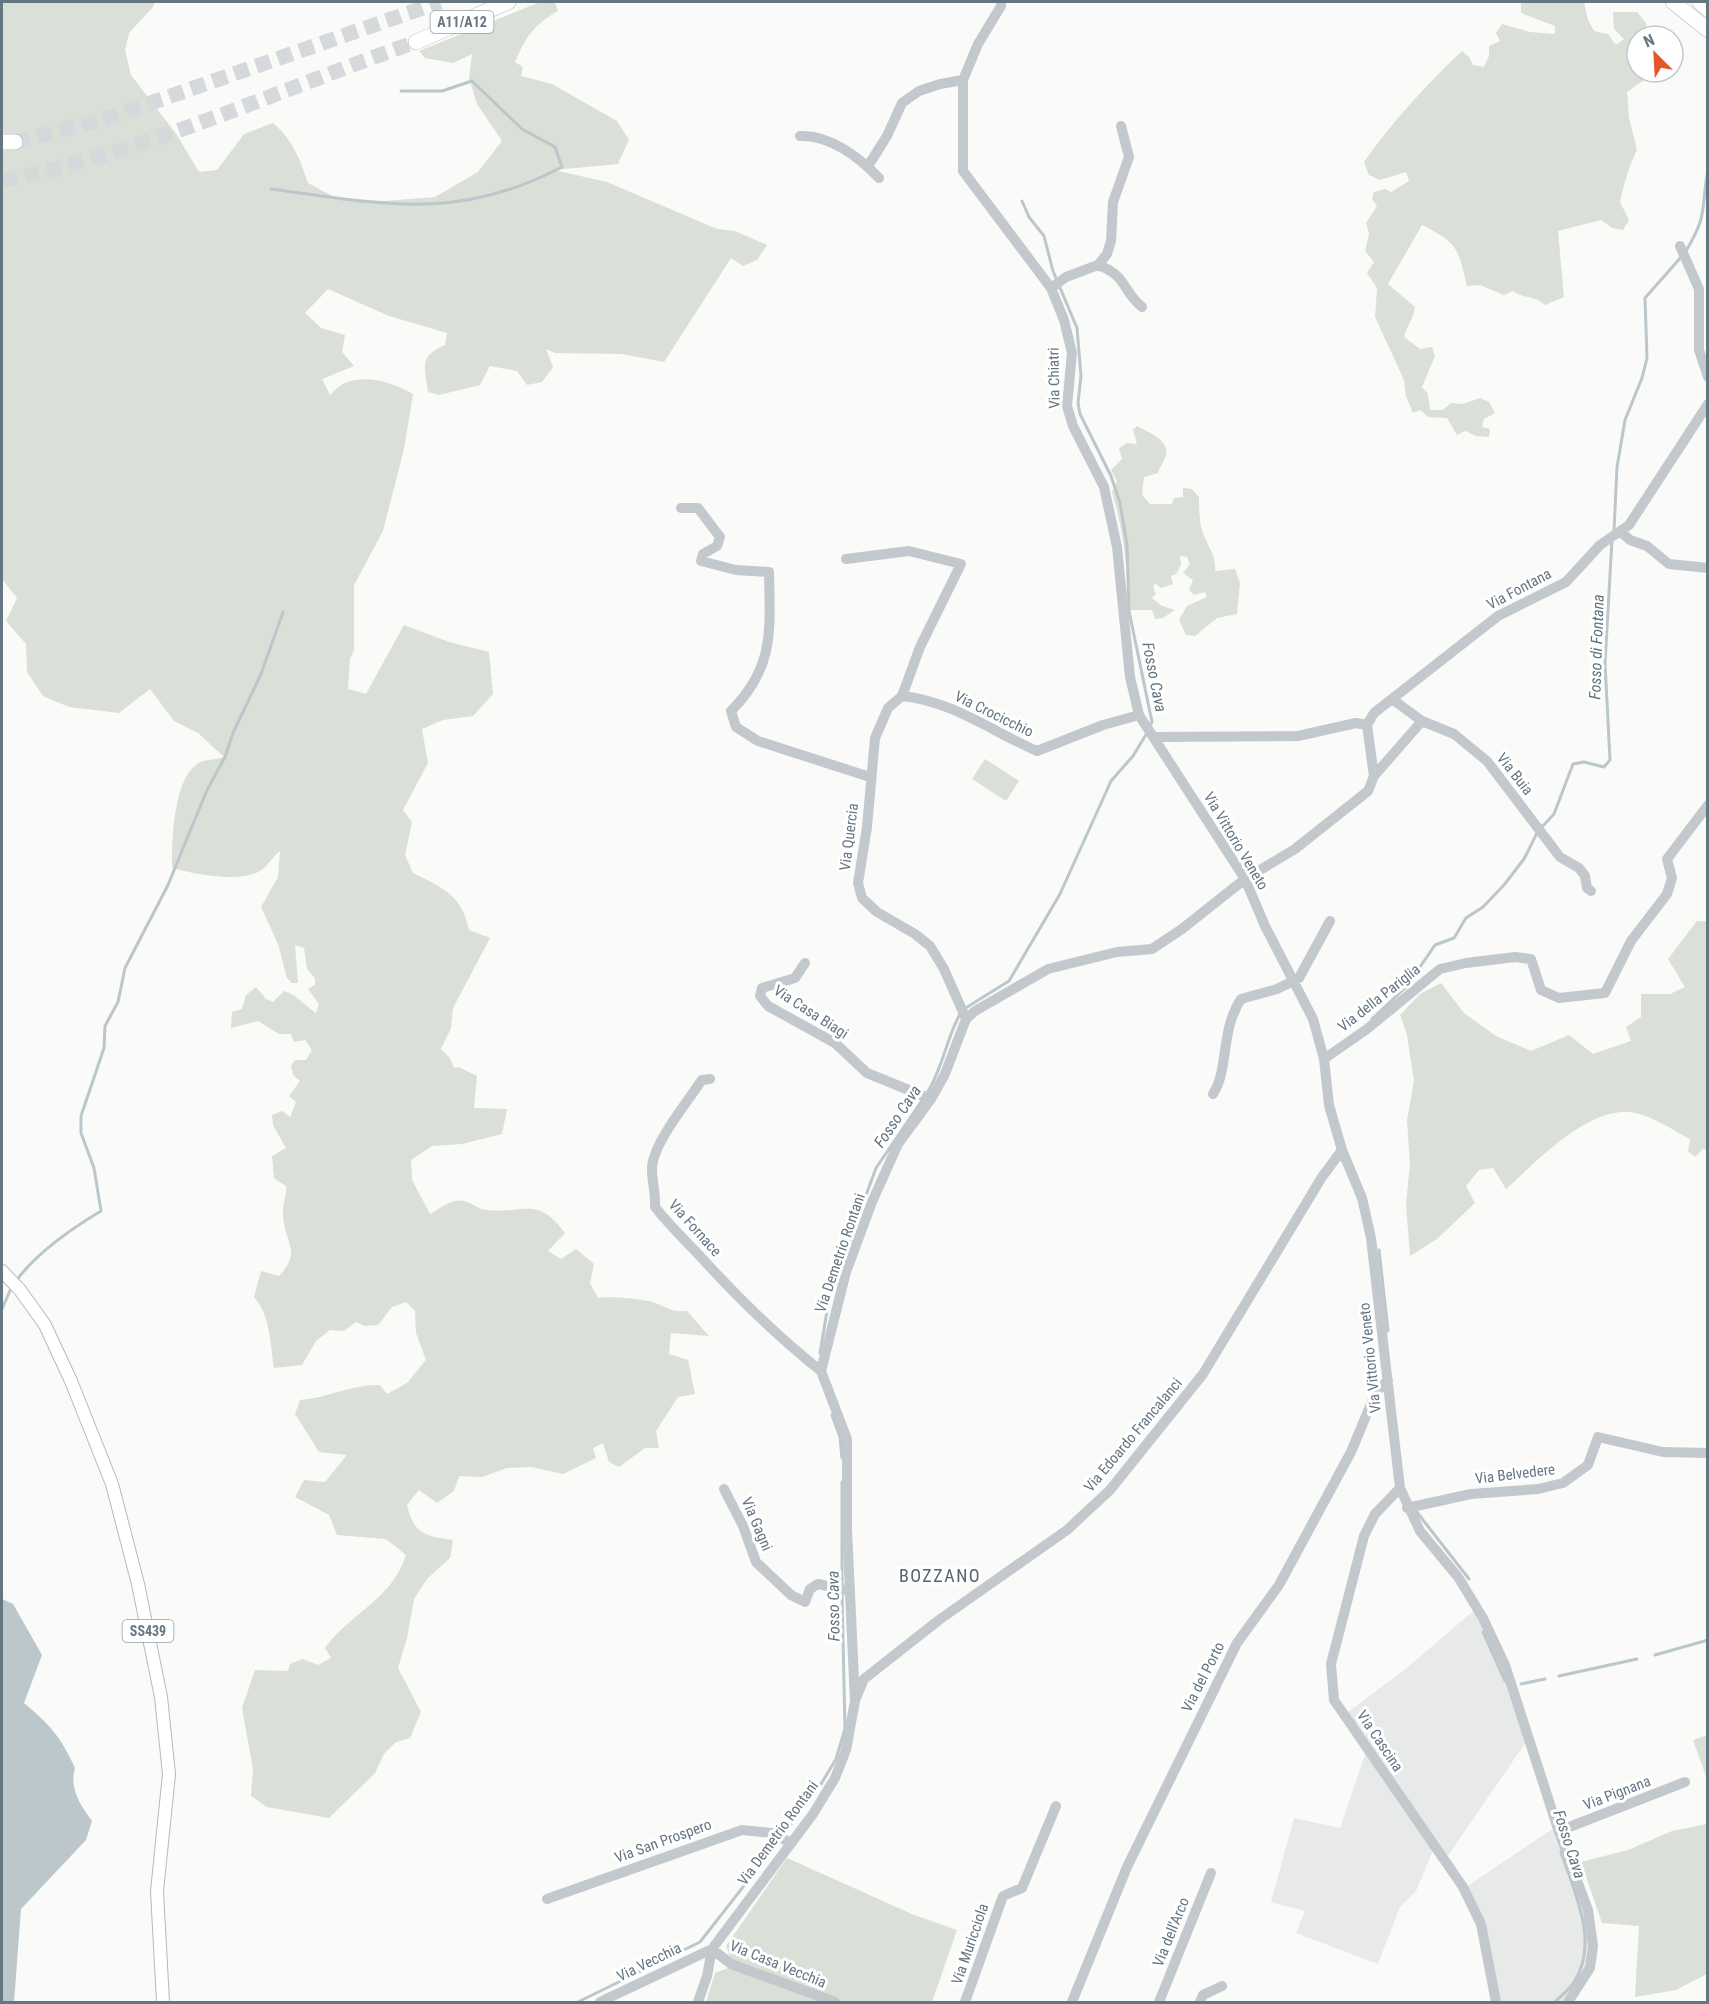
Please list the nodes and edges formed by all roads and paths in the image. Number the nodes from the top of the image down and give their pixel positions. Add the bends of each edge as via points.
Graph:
1 (508, 2) edge
2 (1001, 2) edge
3 (1673, 2) edge
4 (1700, 2) edge
5 (1707, 9) edge
6 (1707, 30) edge
7 (416, 42) tunnel mouth
8 (963, 81) junction
9 (1121, 126) dead end
10 (800, 136) dead end
11 (868, 166) junction
12 (879, 178) dead end
13 (1683, 251) dead end
14 (1098, 265) junction
15 (1053, 287) junction
16 (1142, 307) dead end
17 (1707, 377) edge
18 (1707, 404) edge
19 (681, 508) dead end
20 (1615, 535) junction
21 (846, 559) dead end
22 (1707, 568) edge
23 (902, 696) junction
24 (1392, 699) junction
25 (1139, 714) junction
26 (1422, 721) junction
27 (1367, 725) junction
28 (1150, 732) junction
29 (1374, 776) junction
30 (870, 777) junction
31 (1707, 806) edge
32 (1245, 879) junction
33 (1591, 891) dead end
34 (1330, 921) dead end
35 (805, 963) dead end
36 (1296, 981) junction
37 (964, 1013) junction
38 (1324, 1059) junction
39 (710, 1079) dead end
40 (1213, 1094) dead end
41 (927, 1097) junction
42 (1342, 1150) junction
43 (9, 1278) edge
44 (819, 1370) junction
45 (1388, 1380) junction
46 (1707, 1453) edge
47 (1400, 1488) junction
48 (724, 1489) dead end
49 (1407, 1508) junction
50 (843, 1591) junction
51 (855, 1701) junction
52 (1685, 1782) dead end
53 (1056, 1806) dead end
54 (1559, 1831) junction
55 (785, 1840) junction
56 (1210, 1873) dead end
57 (547, 1899) dead end
58 (712, 1949) junction
59 (1222, 1986) dead end
60 (1155, 2000) edge
61 (163, 2002) edge
62 (600, 2002) edge
63 (698, 2002) edge
64 (835, 2002) edge
65 (965, 2002) edge
66 (1072, 2002) edge
67 (1200, 2002) edge
68 (1497, 2002) edge
69 (1568, 2002) edge

1 - 7 highway, A11/A12
2 - 8 street, Via Chiatri
3 - 6 highway
4 - 5 highway
8 - 11 street via 919,91 902,103
8 - 15 street, Via Chiatri via 963,171 1048,288
9 - 14 street via 1130,157 1113,202 1109,247
10 - 11 street via 812,135 831,142
11 - 12 street
13 - 17 street via 1699,289 1699,350
14 - 15 street via 1066,277
14 - 16 street via 1118,273 1132,299
15 - 25 street, Via Chiatri via 1072,353 1067,405 1073,426 1104,487 1117,547 1130,677
18 - 20 street, Via Fontana via 1650,496 1629,525
19 - 30 street via 698,508 720,537 717,546 703,554 701,561 736,570 769,572 770,621 764,666 731,711 736,727 758,741
20 - 22 street via 1647,546 1669,564
20 - 24 street, Via Fontana via 1566,582 1498,616
21 - 23 street, Via Quercia via 909,551 961,564 920,647
23 - 25 street, Via Crocicchio via 921,698 968,715 1037,751
23 - 30 street, Via Quercia via 888,708 875,738
24 - 26 street, Via Buia
24 - 27 street, Via Fontana via 1374,713
25 - 28 street, Via Vittorio Veneto
26 - 29 street
26 - 33 street, Via Buia via 1454,734 1487,761 1560,857 1579,868
27 - 28 street via 1356,723 1298,736
27 - 29 street
28 - 32 street, Via Vittorio Veneto
29 - 32 street via 1368,791 1352,804 1295,849
30 - 37 street, Via Quercia via 859,890 862,898 930,946
31 - 38 street, Via della Pariglia via 1667,859 1672,878 1666,894 1631,941 1605,993 1559,998 1541,990 1530,958 1440,969
32 - 36 street, Via Vittorio Veneto via 1265,926
32 - 37 street via 1152,949 1117,952 1048,969 975,1011
34 - 36 street
35 - 41 street, Via Casa Biagi via 795,978 762,988 760,996 768,1006 835,1043 867,1073
36 - 38 street, Via Vittorio Veneto via 1313,1019
36 - 40 street via 1241,999 1226,1032 1219,1086
37 - 41 street, Via Demetrio Rontani via 945,1074
38 - 42 street, Via Vittorio Veneto via 1329,1105
39 - 44 street, Via Fornace via 702,1080 659,1146 651,1169 655,1207 671,1229 732,1291
41 - 44 street, Via Demetrio Rontani via 898,1144 872,1202 846,1272
42 - 45 street, Via Vittorio Veneto via 1362,1198 1371,1238
42 - 51 street, Via Edoardo Francalanci via 1203,1374 1110,1490 1067,1530 939,1620 864,1679
43 - 61 main road, SS439 via 45,1325 98,1443 129,1545 148,1630 161,1696 169,1774 157,1891
44 - 50 street, Via Demetrio Rontani via 847,1439
45 - 47 street, Via Vittorio Veneto
45 - 66 street, Via del Porto via 1376,1392 1351,1452 1279,1585 1237,1643 1127,1867
46 - 49 street, Via Belvedere via 1663,1452 1598,1437 1588,1465 1563,1483 1471,1494
47 - 49 street, Via Vittorio Veneto
47 - 68 street, Via Cascina via 1375,1514 1364,1536 1331,1664 1334,1700 1463,1887 1481,1924
48 - 50 street, Via Gagni via 756,1562 791,1595 805,1602 810,1589 818,1584
49 - 54 street, Via Vittorio Veneto via 1420,1531 1458,1576 1483,1618 1505,1665
50 - 51 street, Via Demetrio Rontani
51 - 55 street, Via Demetrio Rontani via 846,1750 835,1779
52 - 54 street, Via Pignana
53 - 65 street, Via Muricciola via 1022,1888 1003,1896
54 - 69 street, Via Vittorio Veneto via 1588,1910 1593,1946 1590,1968
55 - 57 street, Via San Prospero via 742,1830
55 - 58 street, Via Demetrio Rontani
56 - 60 street, Via dell'Arco
58 - 62 street, Via Vecchia
58 - 63 street, Via Demetrio Rontani
58 - 64 street, Via Casa Vecchia via 731,1964
59 - 67 street via 1203,1995

